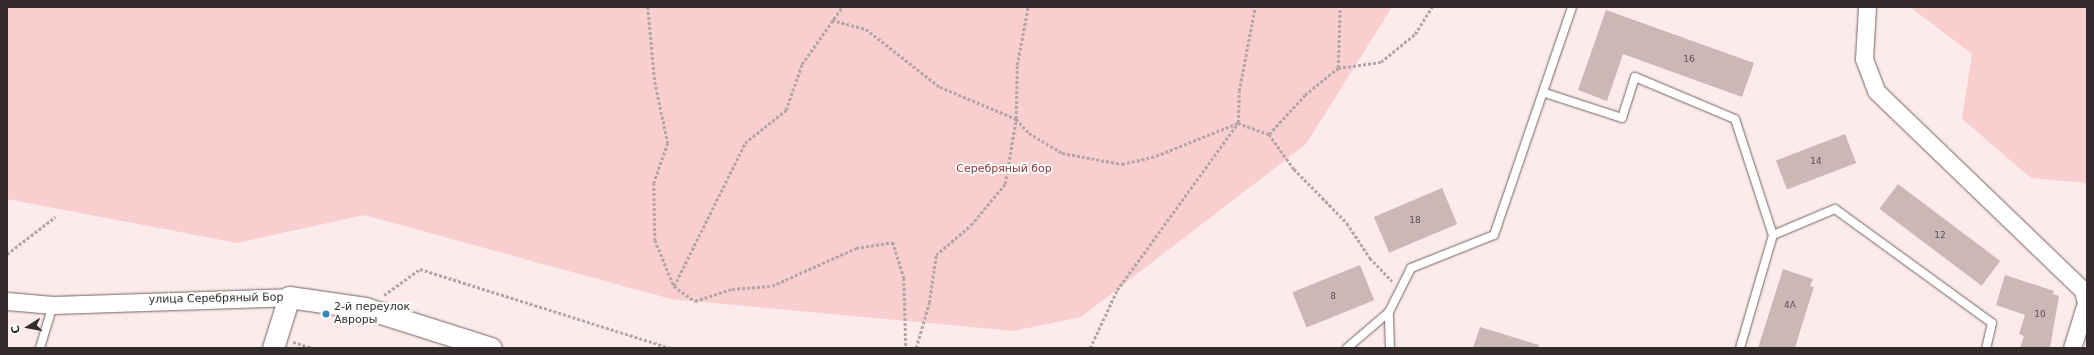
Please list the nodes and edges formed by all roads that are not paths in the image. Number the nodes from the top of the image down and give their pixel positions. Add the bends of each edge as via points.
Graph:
1 (1572, 7) edge
2 (1867, 7) edge
3 (1545, 93) junction
4 (1773, 235) junction
5 (289, 297) junction
6 (7, 301) edge
7 (53, 305) junction
8 (1389, 312) junction
9 (40, 348) edge
10 (273, 348) edge
11 (490, 348) edge
12 (1347, 348) edge
13 (1390, 348) edge
14 (1740, 348) edge
15 (1986, 348) edge
16 (2072, 348) edge

1 - 3 lane
2 - 16 street via 1864,59 1876,91 2083,290 2086,303
3 - 4 lane via 1622,118 1635,77 1735,119
3 - 8 lane via 1494,235 1411,268 1399,287
4 - 14 lane
4 - 15 lane via 1835,209 1992,323
5 - 7 street, улица Серебряный Бор
5 - 10 street
5 - 11 street, улица Серебряный Бор via 365,308
6 - 7 street, улица Серебряный Бор
7 - 9 lane
8 - 12 lane
8 - 13 lane

